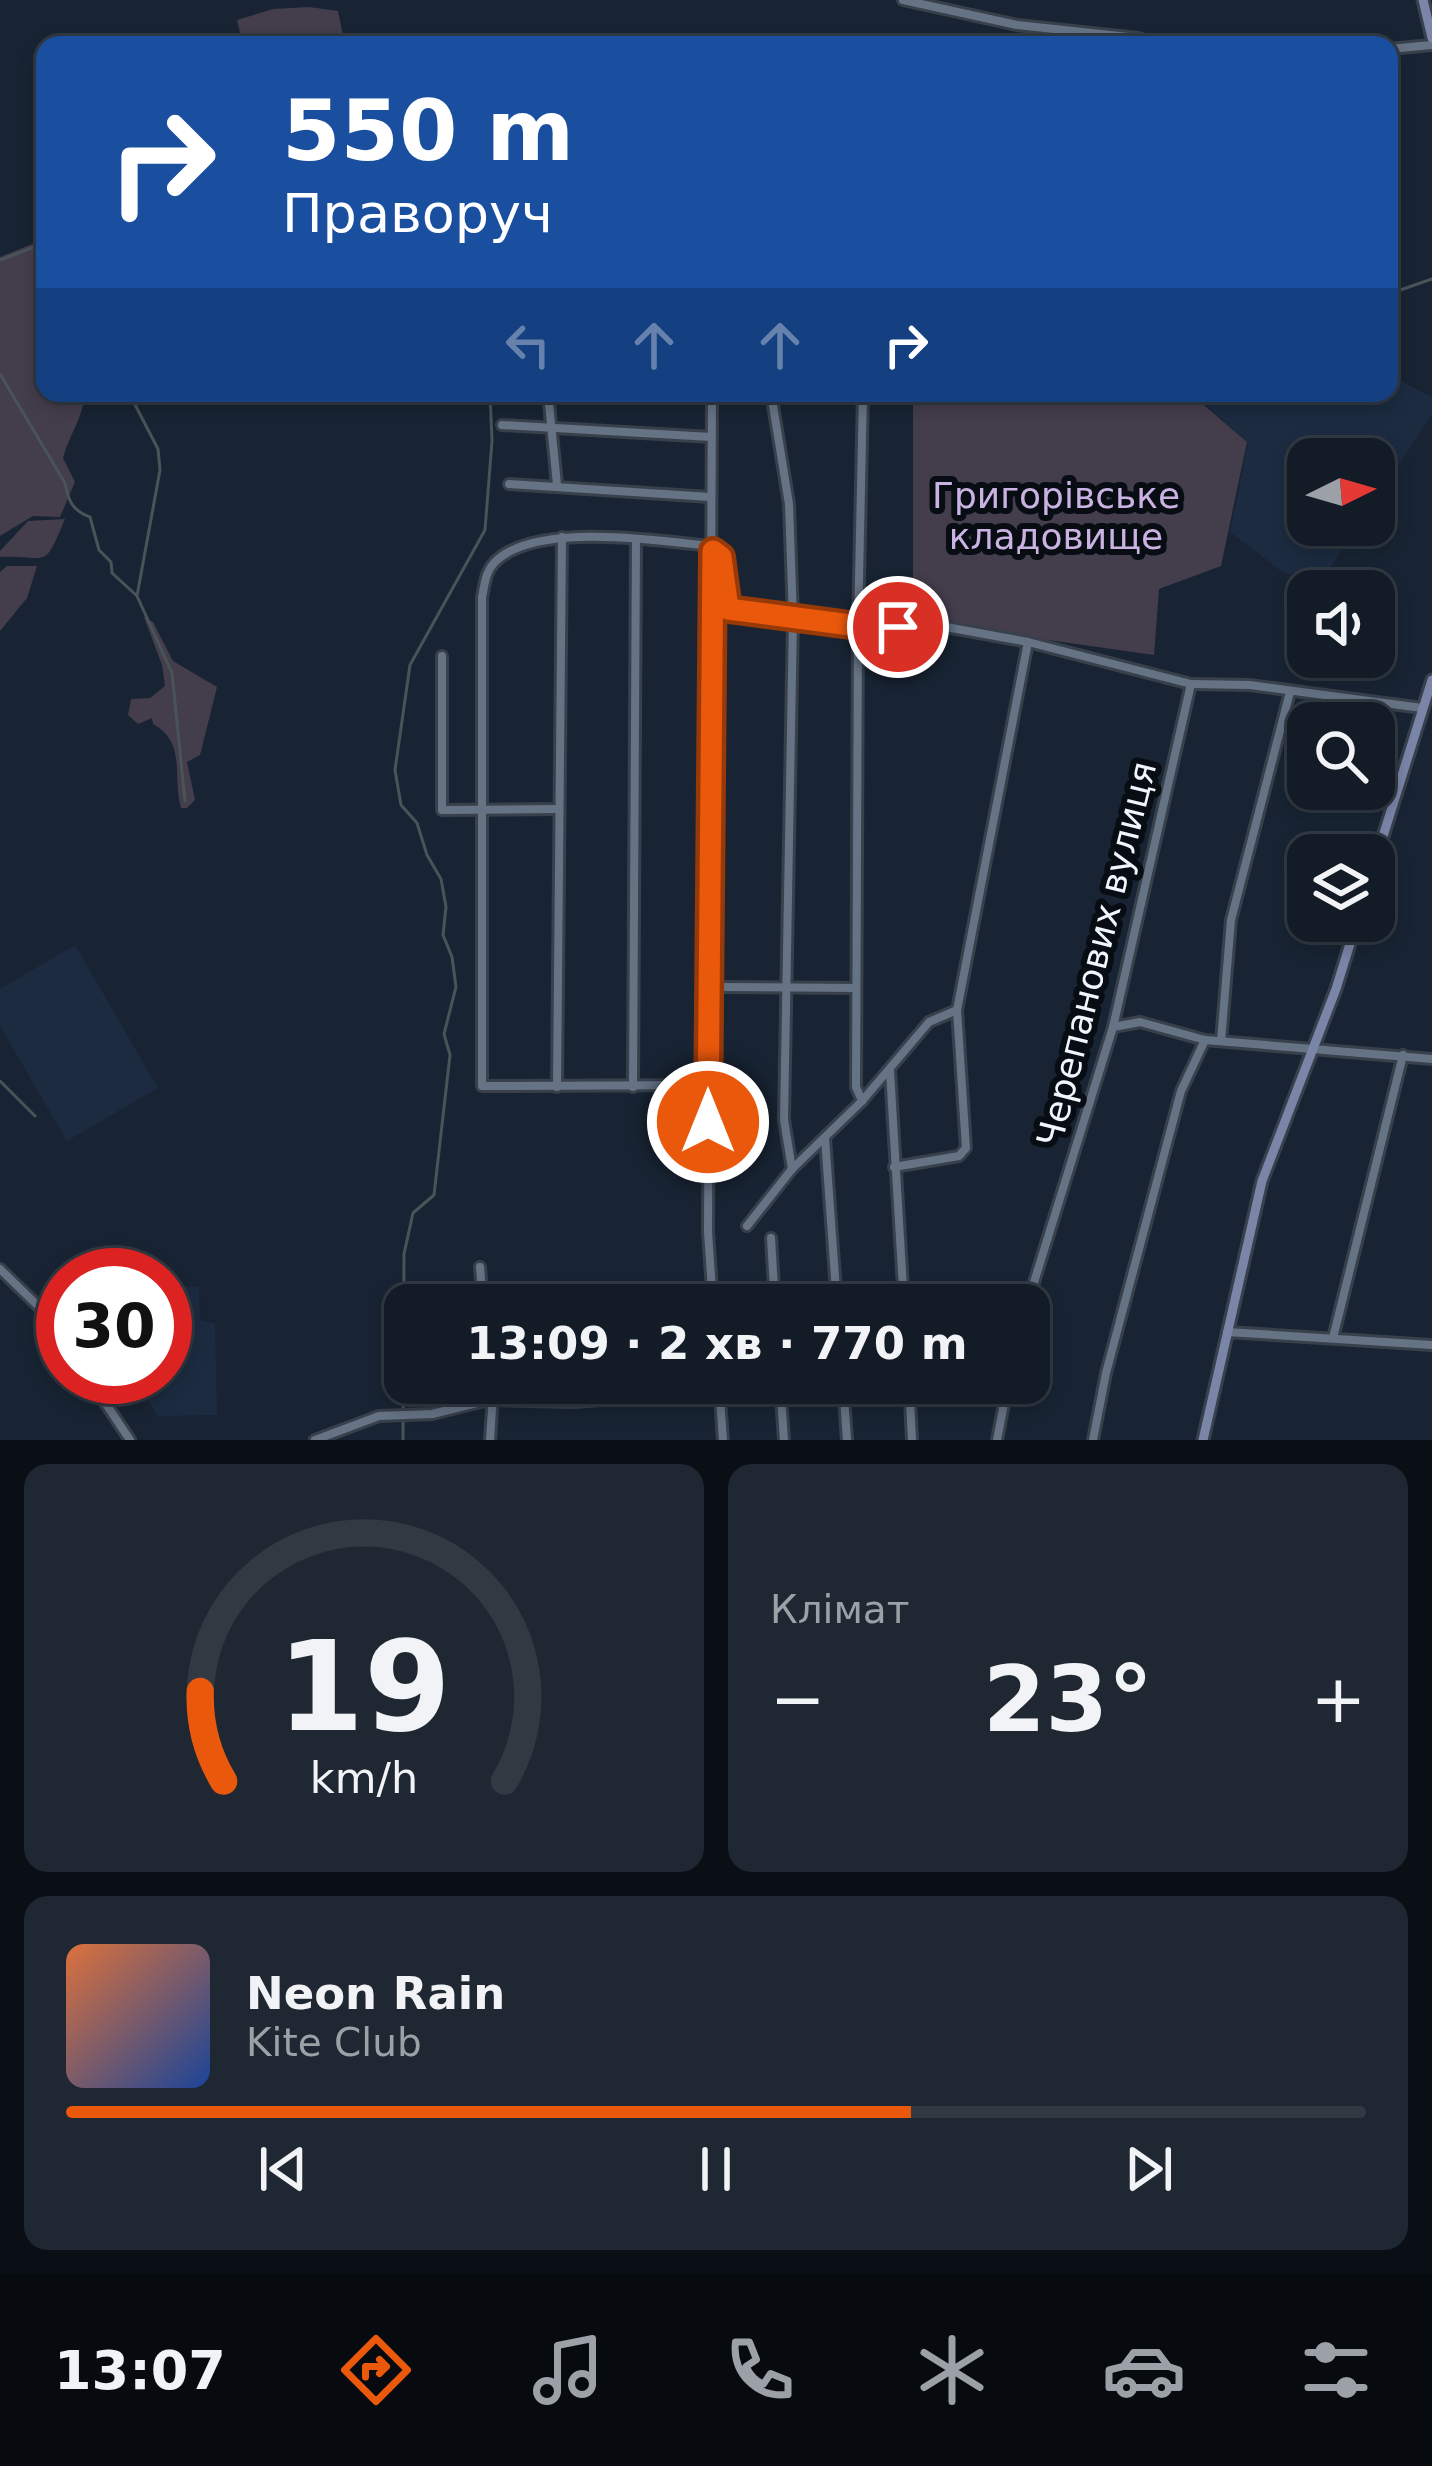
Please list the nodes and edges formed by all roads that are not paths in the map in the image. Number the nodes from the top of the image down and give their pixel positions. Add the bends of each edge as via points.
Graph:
1 (903, 0) edge
2 (974, 0) edge
3 (1423, 0) edge
4 (970, 14) junction
5 (1107, 36) edge
6 (1432, 42) edge
7 (1398, 48) edge
8 (550, 402) edge
9 (712, 402) edge
10 (772, 402) edge
11 (863, 402) edge
12 (502, 425) dead end
13 (554, 427) junction
14 (711, 437) junction
15 (509, 484) dead end
16 (557, 485) junction
17 (710, 497) junction
18 (562, 537) junction
19 (636, 541) junction
20 (713, 551) junction
21 (793, 618) junction
22 (858, 626) junction
23 (1028, 642) junction
24 (442, 656) dead end
25 (1432, 680) edge
26 (1192, 684) junction
27 (1290, 692) junction
28 (1422, 708) junction
29 (558, 809) junction
30 (482, 812) junction
31 (1383, 834) edge
32 (1350, 942) edge
33 (720, 987) dead end
34 (785, 987) junction
35 (856, 988) junction
36 (957, 1010) junction
37 (1113, 1027) junction
38 (1205, 1040) junction
39 (1221, 1041) junction
40 (1313, 1048) junction
41 (1403, 1055) junction
42 (1432, 1059) edge
43 (890, 1070) junction
44 (708, 1085) junction
45 (556, 1087) junction
46 (633, 1087) junction
47 (862, 1101) junction
48 (824, 1136) junction
49 (895, 1167) junction
50 (791, 1169) junction
51 (747, 1226) dead end
52 (771, 1238) dead end
53 (481, 1267) dead end
54 (0, 1268) edge
55 (482, 1284) edge
56 (712, 1284) edge
57 (774, 1284) edge
58 (835, 1284) edge
59 (903, 1284) edge
60 (1033, 1284) edge
61 (36, 1303) edge
62 (1227, 1331) junction
63 (1333, 1338) junction
64 (1432, 1345) edge
65 (106, 1404) edge
66 (473, 1404) edge
67 (490, 1404) edge
68 (720, 1404) edge
69 (781, 1404) edge
70 (845, 1404) edge
71 (910, 1404) edge
72 (1004, 1404) edge
73 (130, 1440) edge
74 (315, 1440) edge
75 (490, 1440) edge
76 (723, 1440) edge
77 (784, 1440) edge
78 (848, 1440) edge
79 (912, 1440) edge
80 (998, 1440) edge
81 (1093, 1440) edge
82 (1203, 1440) edge

1 - 4 street
2 - 4 street
3 - 6 street
4 - 5 street
6 - 7 street
8 - 13 street
9 - 14 street
10 - 21 street via 789,504
11 - 22 street
12 - 13 street
13 - 14 street
13 - 16 street
14 - 17 street
15 - 16 street
16 - 17 street
17 - 20 street
18 - 19 street
18 - 29 street
18 - 30 street via 513,550 486,577
19 - 20 street
19 - 46 street
20 - 21 street via 721,557 728,609
20 - 44 street
21 - 22 street
21 - 34 street
22 - 23 street via 913,621
22 - 35 street
23 - 26 street
23 - 36 street
24 - 30 street via 440,805
25 - 28 street
26 - 27 street
26 - 37 street, Черепанових вулиця
27 - 28 street
27 - 39 street via 1231,920
28 - 31 street
29 - 30 street
29 - 45 street
30 - 45 street via 482,1086
32 - 40 street
33 - 34 street
34 - 35 street
34 - 50 street
35 - 47 street
36 - 43 street via 929,1022
36 - 49 street via 964,1154
37 - 38 street via 1140,1022
37 - 60 street, Черепанових вулиця
38 - 39 street
38 - 81 street via 1181,1090
39 - 40 street
40 - 41 street
40 - 62 street via 1262,1181
41 - 42 street
41 - 63 street
43 - 47 street
43 - 49 street
44 - 46 street
44 - 56 street
45 - 46 street
47 - 48 street
48 - 50 street
48 - 58 street
49 - 59 street
50 - 51 street
52 - 57 street
53 - 55 street
54 - 61 street
62 - 63 street
62 - 82 street
63 - 64 street
65 - 73 street
66 - 74 street via 379,1416
67 - 75 street
68 - 76 street
69 - 77 street
70 - 78 street
71 - 79 street
72 - 80 street

